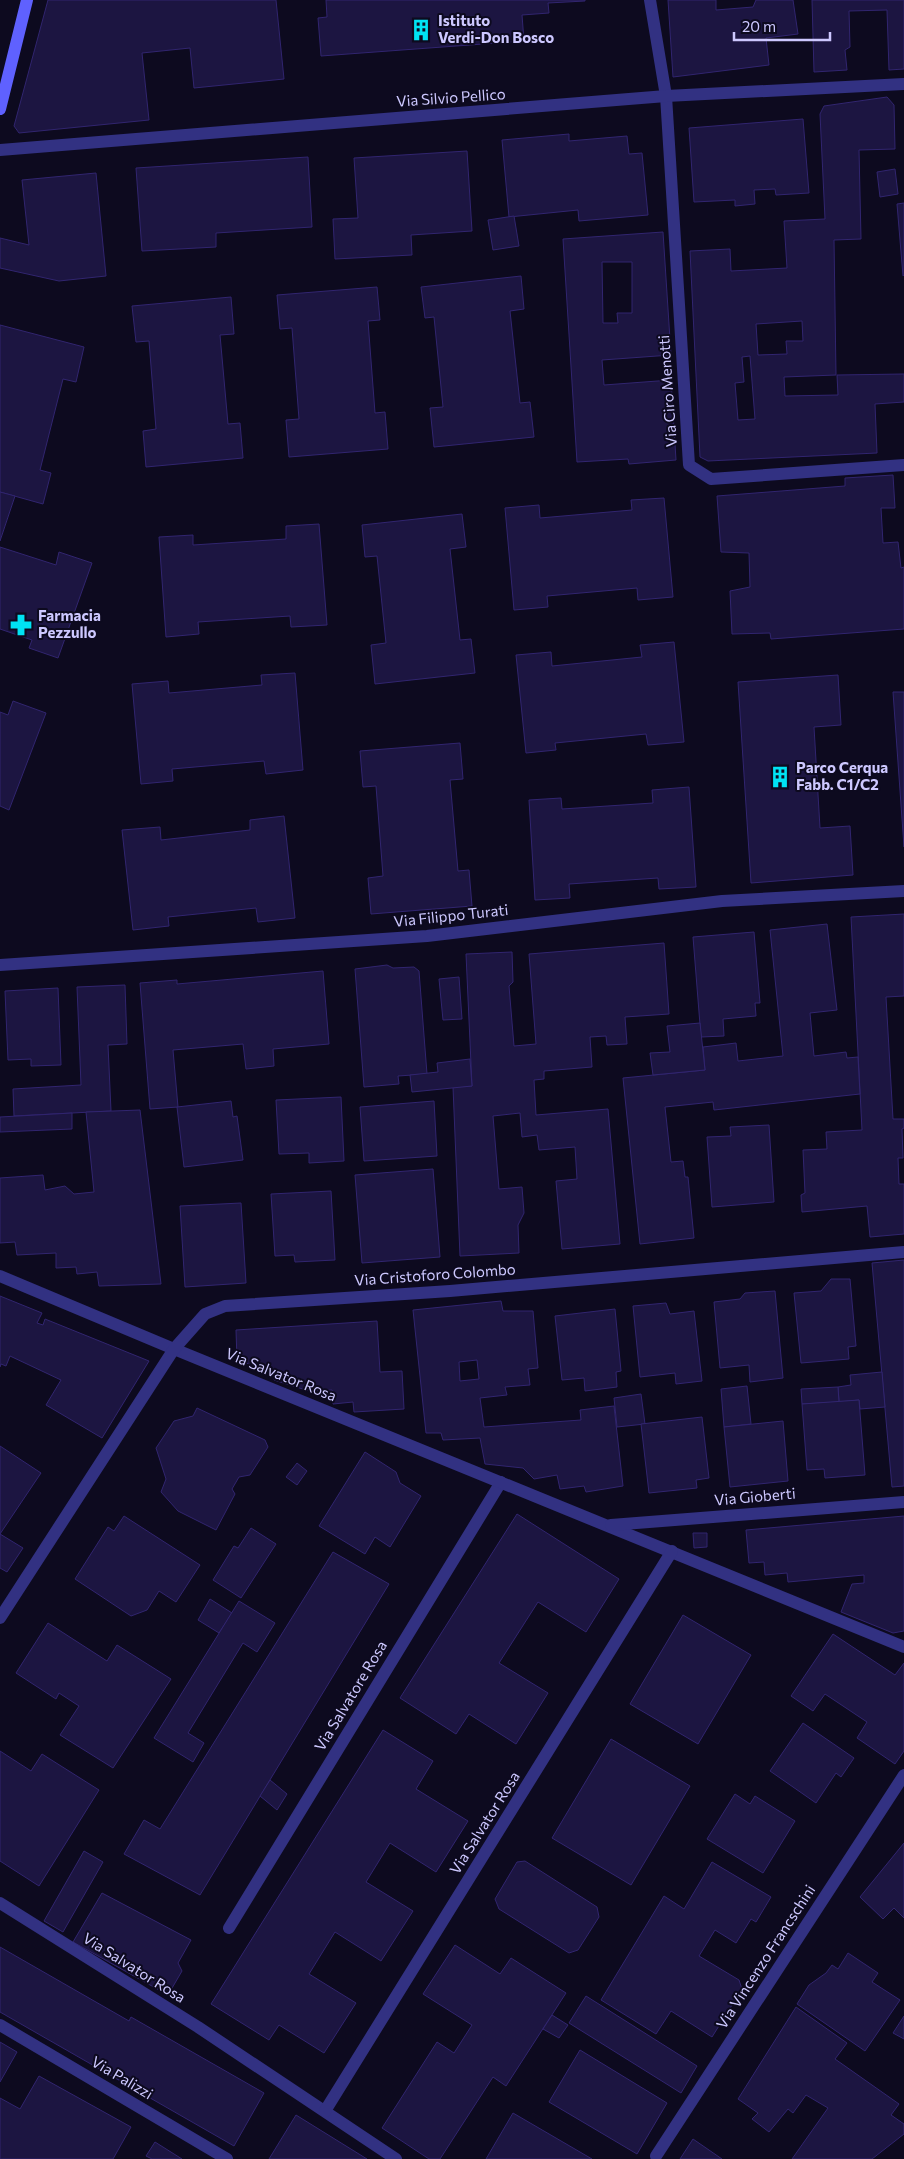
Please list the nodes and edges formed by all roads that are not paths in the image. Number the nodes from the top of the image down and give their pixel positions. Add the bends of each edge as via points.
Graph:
1 (27, 0) edge
2 (650, 0) edge
3 (904, 84) edge
4 (666, 96) junction
5 (0, 109) edge
6 (0, 150) edge
7 (904, 466) edge
8 (904, 891) edge
9 (0, 965) edge
10 (904, 1252) edge
11 (0, 1276) edge
12 (174, 1349) junction
13 (501, 1482) junction
14 (904, 1502) edge
15 (609, 1526) junction
16 (672, 1552) junction
17 (0, 1618) edge
18 (904, 1647) edge
19 (904, 1775) edge
20 (0, 1903) edge
21 (229, 1928) dead end
22 (0, 2025) edge
23 (325, 2111) junction
24 (656, 2156) dead end
25 (227, 2159) edge
26 (396, 2159) edge

1 - 5 street
2 - 4 street
3 - 4 street, Via Silvio Pellico
4 - 6 street, Via Silvio Pellico
4 - 7 street, Via Ciro Menotti via 689,465 712,479
8 - 9 street, Via Filippo Turati via 722,901 427,936
10 - 12 street, Via Cristoforo Colombo via 450,1291 225,1306 205,1314
11 - 12 street
12 - 13 street, Via Salvator Rosa
12 - 17 street
13 - 15 street, Via Salvator Rosa
13 - 21 street, Via Salvatore Rosa
14 - 15 street, Via Gioberti
15 - 16 street, Via Salvator Rosa
16 - 18 street, Via Salvator Rosa
16 - 23 street, Via Salvator Rosa
19 - 24 street, Via Vincenzo Francschini
20 - 23 street, Via Salvator Rosa
22 - 25 street, Via Palizzi
23 - 26 street, Via Salvator Rosa

